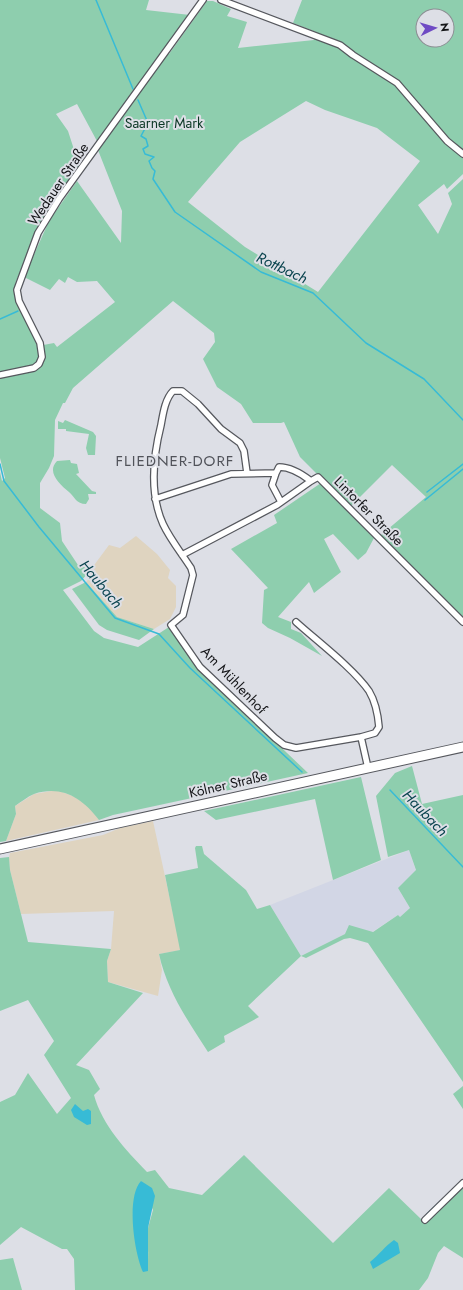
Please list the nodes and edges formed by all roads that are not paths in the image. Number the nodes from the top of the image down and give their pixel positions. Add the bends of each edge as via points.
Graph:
1 (203, 0) edge
2 (221, 0) edge
3 (463, 154) edge
4 (0, 375) edge
5 (247, 473) junction
6 (276, 473) junction
7 (310, 481) junction
8 (155, 499) junction
9 (281, 502) junction
10 (182, 555) junction
11 (296, 622) dead end
12 (463, 622) edge
13 (360, 737) junction
14 (463, 747) edge
15 (368, 768) junction
16 (0, 848) edge
17 (463, 1183) edge
18 (425, 1220) dead end

1 - 4 street, Wedauer Straße via 59,199 38,233 17,290 18,301 40,343 42,357 34,368
2 - 3 street via 340,45 397,83 448,141
5 - 6 street
5 - 8 street via 224,476
5 - 8 street, Am Mühlenhof via 244,450 240,444 221,429 198,404 182,391 176,390 170,394 157,445
6 - 7 street via 283,467 303,475
6 - 9 street via 272,485
7 - 9 street, Lintorfer Straße
7 - 12 street, Lintorfer Straße via 318,477
8 - 10 street, Am Mühlenhof via 163,524
9 - 10 street, Lintorfer Straße
10 - 13 street, Am Mühlenhof via 191,568 192,583 183,615 171,626 200,667 284,745 296,748
11 - 13 street via 369,691 375,704 379,727 375,733
13 - 15 street
14 - 15 main road, Kölner Straße
15 - 16 main road, Kölner Straße
17 - 18 street

